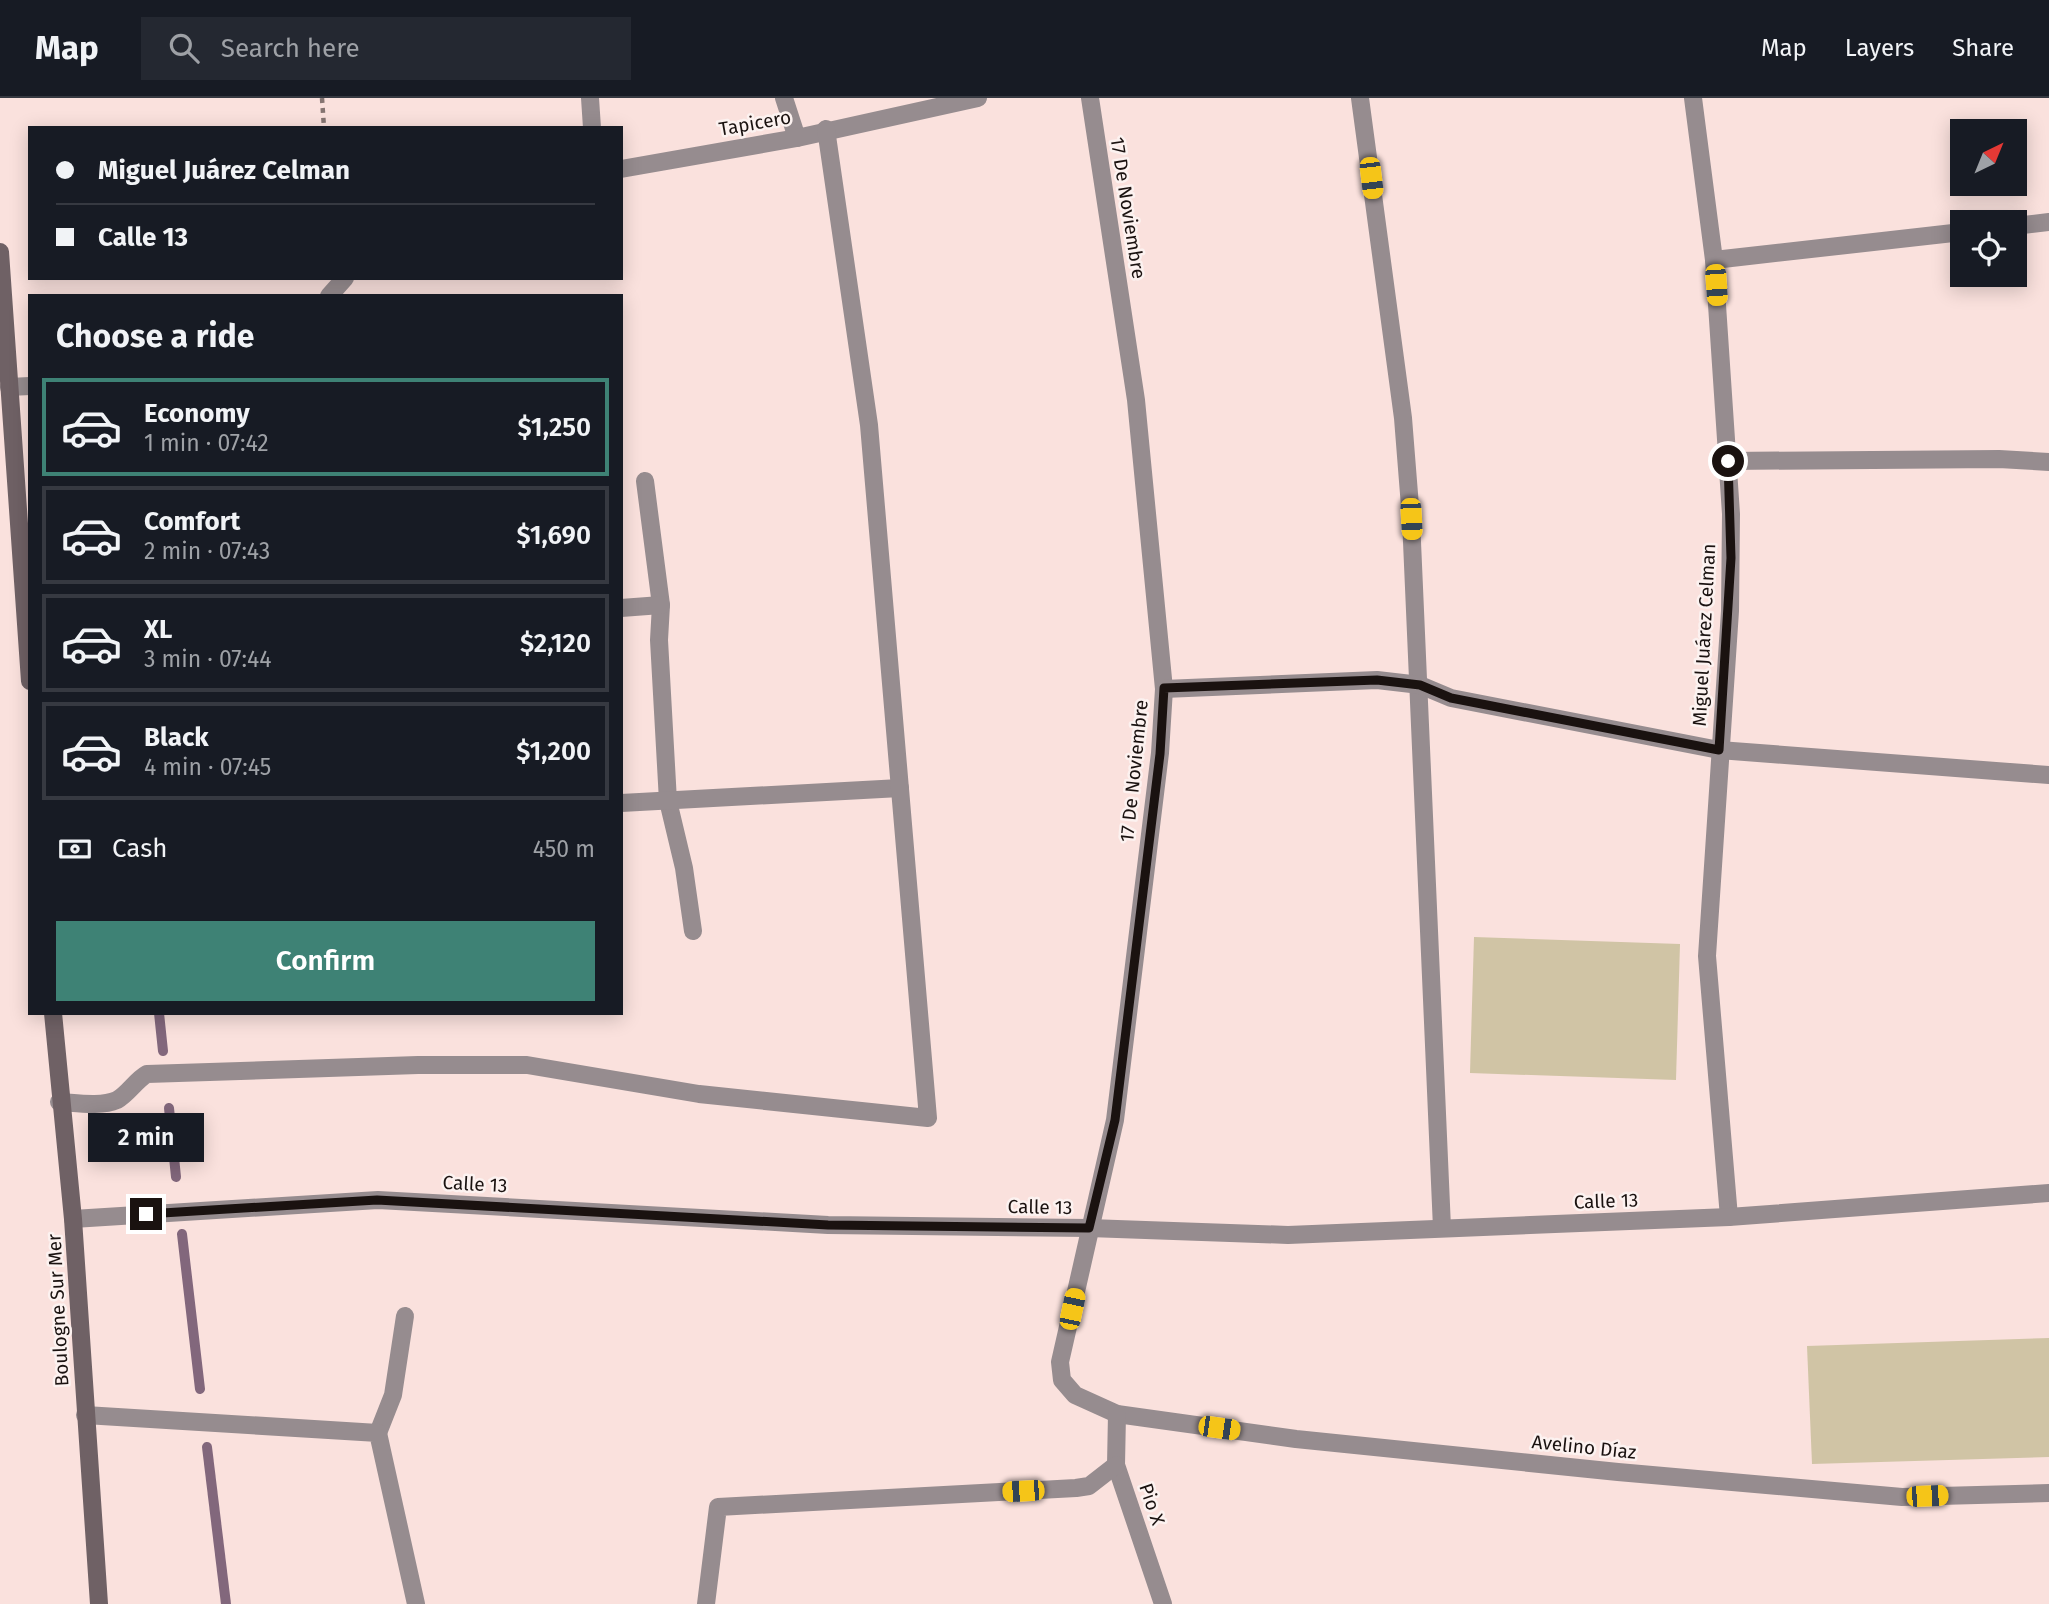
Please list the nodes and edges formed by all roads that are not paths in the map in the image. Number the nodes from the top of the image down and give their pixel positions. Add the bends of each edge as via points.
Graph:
1 (590, 98) edge
2 (784, 98) edge
3 (978, 98) edge
4 (1090, 98) edge
5 (1360, 98) edge
6 (1693, 98) edge
7 (592, 126) edge
8 (827, 130) junction
9 (797, 138) junction
10 (623, 169) edge
11 (2049, 222) edge
12 (2027, 225) edge
13 (1950, 233) edge
14 (0, 251) edge
15 (1714, 260) junction
16 (343, 280) edge
17 (331, 294) edge
18 (28, 386) edge
19 (9, 387) junction
20 (1728, 461) junction
21 (2049, 462) edge
22 (645, 481) dead end
23 (661, 605) junction
24 (623, 608) edge
25 (28, 653) edge
26 (1420, 685) junction
27 (1164, 688) junction
28 (1719, 750) junction
29 (2049, 775) edge
30 (900, 788) junction
31 (668, 801) junction
32 (623, 803) edge
33 (693, 931) dead end
34 (53, 1015) edge
35 (59, 1102) junction
36 (2049, 1193) edge
37 (1729, 1217) junction
38 (73, 1219) junction
39 (1089, 1228) junction
40 (1442, 1228) junction
41 (405, 1316) dead end
42 (1117, 1414) junction
43 (85, 1415) junction
44 (378, 1433) junction
45 (1116, 1465) junction
46 (2049, 1493) edge
47 (99, 1604) edge
48 (416, 1604) edge
49 (706, 1604) edge
50 (1163, 1604) edge

1 - 7 street
2 - 9 street
3 - 8 street, Tapicero
4 - 27 street, 17 De Noviembre via 1136,400
5 - 26 street via 1403,418
6 - 15 street, Miguel Juárez Celman
8 - 9 street, Tapicero
8 - 30 street via 869,425
9 - 10 street, Tapicero
11 - 12 street
13 - 15 street
14 - 19 street
15 - 20 street, Miguel Juárez Celman
16 - 17 street
18 - 19 street
19 - 25 street
20 - 21 street
20 - 28 street, Miguel Juárez Celman via 1731,558
22 - 23 street
23 - 24 street
23 - 31 street
26 - 27 street via 1377,680
26 - 28 street via 1451,698
26 - 40 street
27 - 39 street, 17 De Noviembre via 1115,1120
28 - 29 street
28 - 37 street, Miguel Juárez Celman via 1706,956
30 - 31 street
30 - 35 street via 928,1118 699,1094 527,1065 147,1074 119,1099
31 - 32 street
31 - 33 street
34 - 35 street, Boulogne Sur Mer
35 - 38 street, Boulogne Sur Mer
36 - 37 street, Calle 13
37 - 40 street, Calle 13
38 - 39 street, Calle 13 via 377,1200 828,1225
38 - 43 street, Boulogne Sur Mer
39 - 40 street, Calle 13 via 1288,1235
39 - 42 street, 17 De Noviembre via 1060,1362 1062,1380 1075,1395
41 - 44 street via 393,1395
42 - 45 street, Pio X
42 - 46 street, Avelino Díaz via 1296,1438 1782,1488 1902,1497
43 - 44 street
43 - 47 street, Boulogne Sur Mer
44 - 48 street
45 - 49 street via 1089,1486 1076,1488 718,1507
45 - 50 street, Pio X

